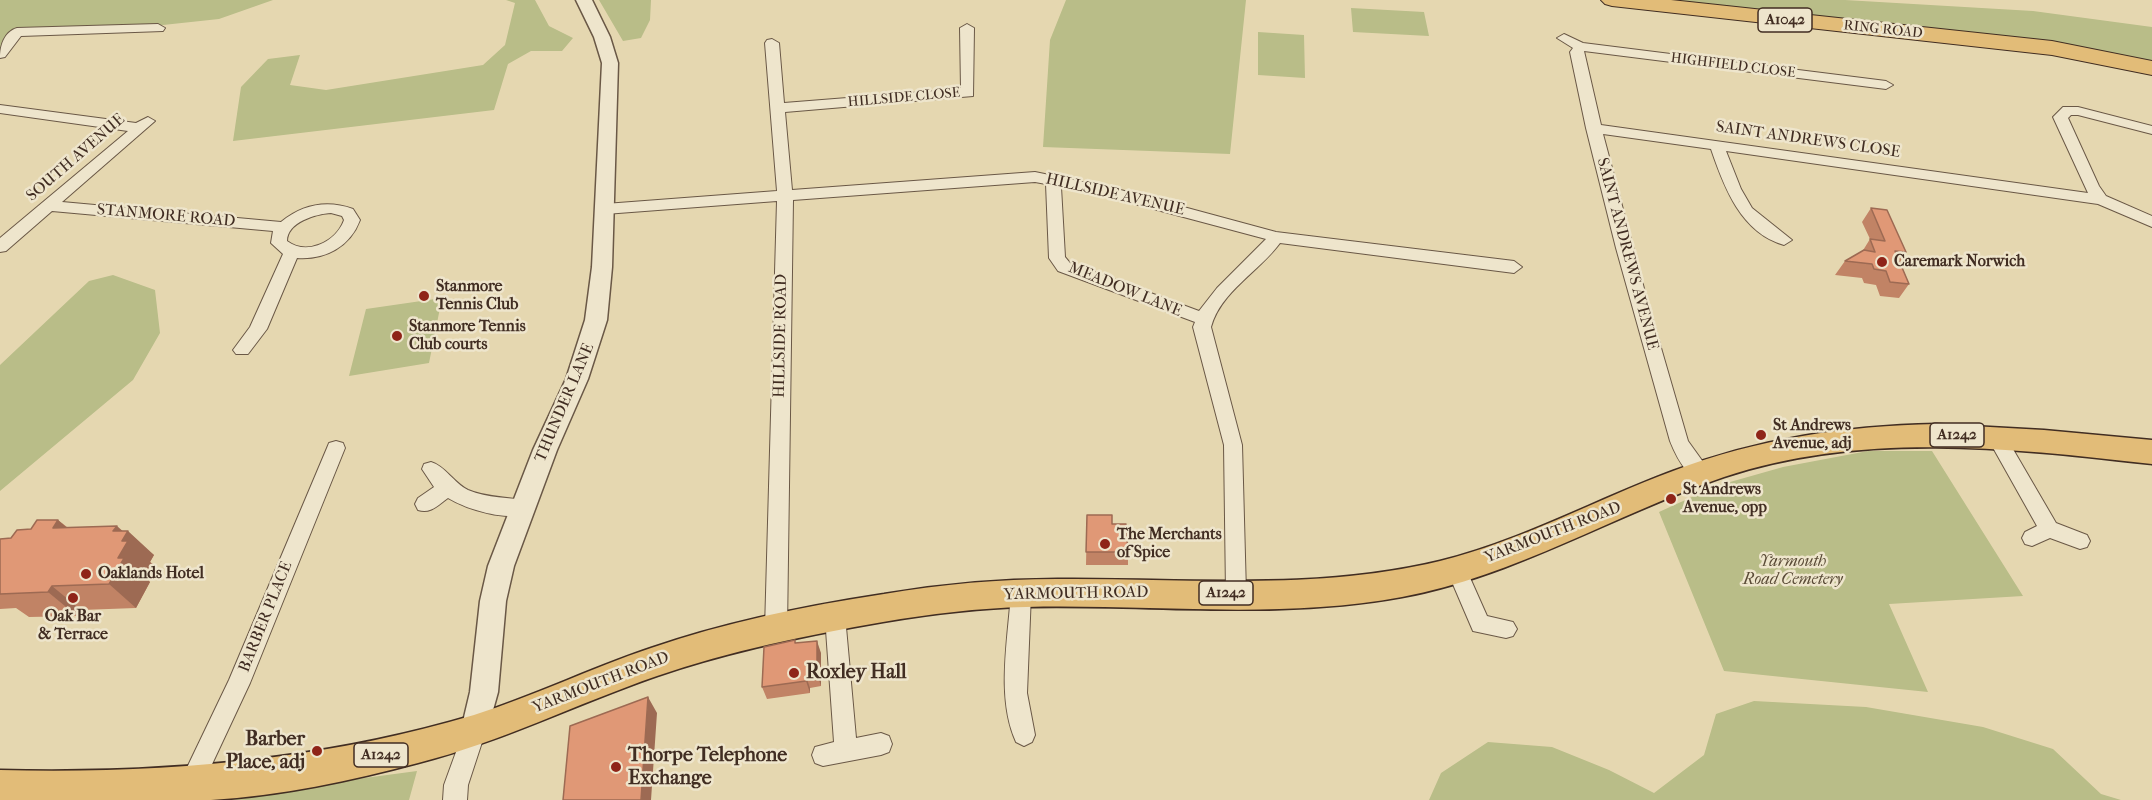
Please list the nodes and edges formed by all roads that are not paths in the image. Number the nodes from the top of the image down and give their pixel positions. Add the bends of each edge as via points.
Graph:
1 (584, 0) edge
2 (1612, 0) edge
3 (158, 28) dead end
4 (967, 28) dead end
5 (1564, 38) dead end
6 (772, 43) dead end
7 (1580, 47) junction
8 (0, 54) edge
9 (2152, 68) edge
10 (1886, 85) dead end
11 (777, 108) junction
12 (0, 109) edge
13 (1593, 128) junction
14 (2152, 130) edge
15 (1717, 146) junction
16 (1053, 179) junction
17 (785, 196) junction
18 (2101, 199) junction
19 (48, 206) junction
20 (605, 209) junction
21 (2152, 222) edge
22 (284, 227) junction
23 (1276, 237) junction
24 (1754, 241) dead end
25 (0, 247) edge
26 (293, 252) junction
27 (1514, 267) dead end
28 (1203, 319) junction
29 (242, 350) dead end
30 (1996, 437) junction
31 (336, 448) dead end
32 (2152, 452) edge
33 (431, 469) dead end
34 (1702, 473) junction
35 (447, 488) junction
36 (425, 504) dead end
37 (522, 508) junction
38 (2080, 541) dead end
39 (1456, 568) junction
40 (1021, 593) junction
41 (1236, 593) junction
42 (835, 616) junction
43 (776, 629) junction
44 (1506, 629) dead end
45 (475, 730) junction
46 (1024, 735) dead end
47 (881, 744) dead end
48 (846, 751) junction
49 (823, 755) dead end
50 (191, 784) junction
51 (0, 788) edge
52 (455, 800) edge

1 - 20 street, THUNDER LANE via 610,63
2 - 9 highway, RING ROAD / A1042 via 2052,48
3 - 8 street via 17,32
4 - 11 street, HILLSIDE CLOSE via 968,93
5 - 7 street
6 - 11 street, HILLSIDE ROAD
7 - 10 street, HIGHFIELD CLOSE
7 - 13 street, SAINT ANDREWS AVENUE via 1577,52
11 - 17 street, HILLSIDE ROAD
12 - 19 street, SOUTH AVENUE via 143,124
13 - 15 street, SAINT ANDREWS CLOSE
13 - 34 street, SAINT ANDREWS AVENUE via 1679,441
14 - 18 street via 2078,111 2062,113 2092,187
15 - 18 street, SAINT ANDREWS CLOSE
15 - 24 street via 1739,204 1749,217 1776,236
16 - 17 street, HILLSIDE AVENUE via 1027,177
16 - 23 street, HILLSIDE AVENUE
16 - 28 street, MEADOW LANE via 1057,258 1064,267
17 - 20 street, HILLSIDE AVENUE
17 - 43 street, HILLSIDE ROAD
18 - 21 street, SAINT ANDREWS CLOSE
19 - 22 street, STANMORE ROAD
19 - 25 street, SOUTH AVENUE
20 - 37 street, THUNDER LANE via 601,295 590,346
22 - 26 street via 279,243
22 - 26 street via 317,209 342,210 352,220 351,228 334,244 307,253
23 - 27 street, HILLSIDE AVENUE
23 - 28 street
26 - 29 street via 262,334
28 - 41 street via 1203,335 1233,445
30 - 32 main road, YARMOUTH ROAD / A1242
30 - 34 main road, YARMOUTH ROAD / A1242 via 1848,438 1760,455
30 - 38 street via 2040,533
31 - 50 street, BARBER PLACE via 235,693
33 - 35 street
34 - 39 main road, YARMOUTH ROAD / A1242 via 1554,536
35 - 36 street
35 - 37 street via 472,502
37 - 45 street, THUNDER LANE via 493,602 484,692
39 - 41 main road, YARMOUTH ROAD / A1242 via 1405,582 1330,591
39 - 44 street via 1479,628
40 - 41 main road, YARMOUTH ROAD / A1242
40 - 42 main road, YARMOUTH ROAD / A1242
40 - 46 street via 1016,693
42 - 43 main road, YARMOUTH ROAD / A1242
42 - 48 street
43 - 45 main road, YARMOUTH ROAD / A1242 via 657,661
45 - 50 main road, YARMOUTH ROAD / A1242 via 343,764
45 - 52 street
47 - 48 street
48 - 49 street
50 - 51 main road, YARMOUTH ROAD / A1242

